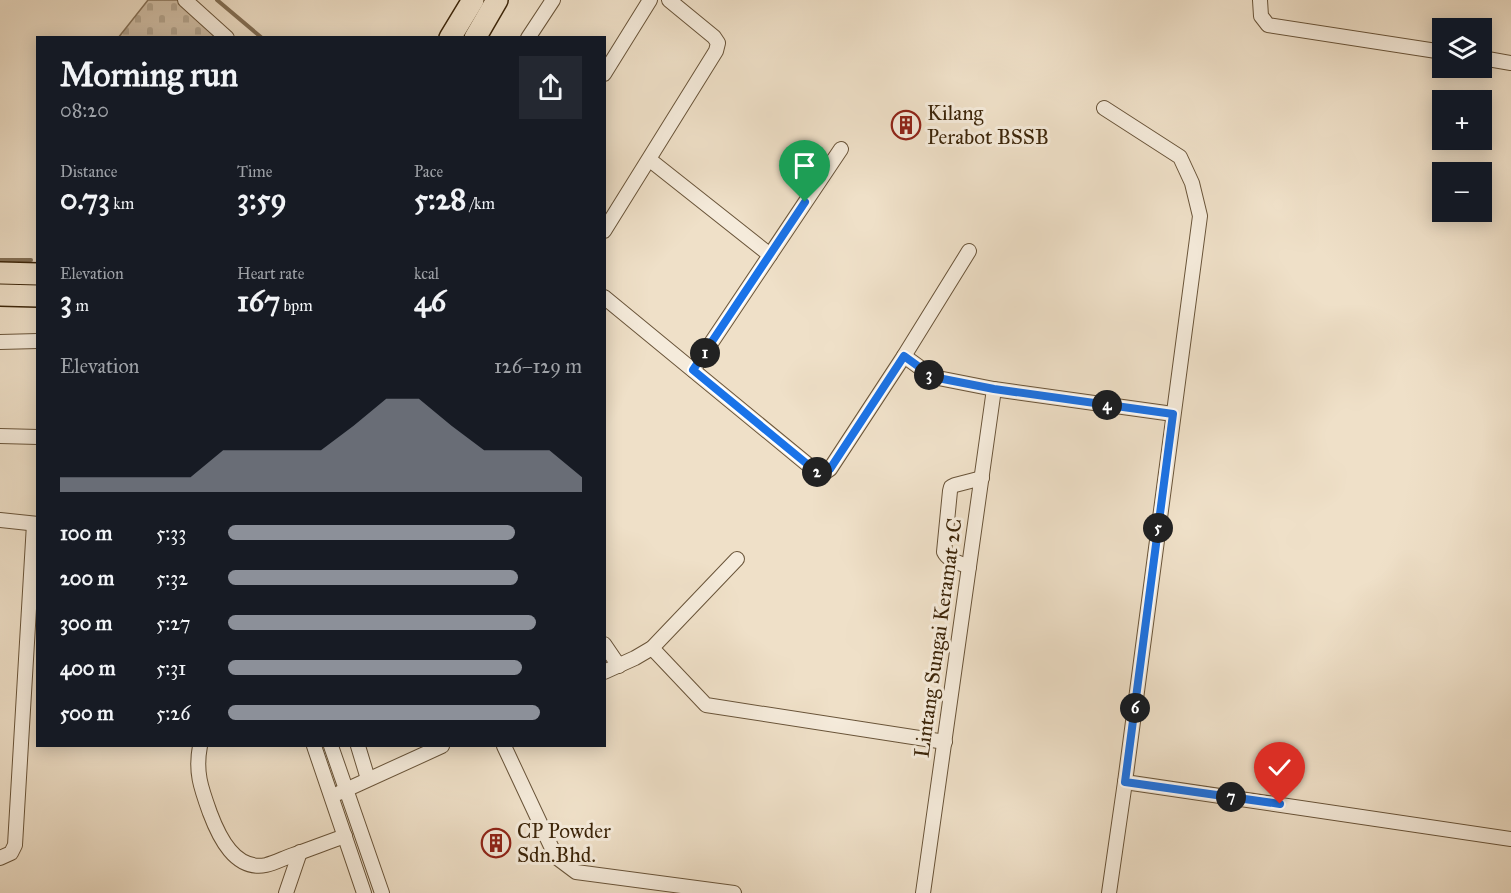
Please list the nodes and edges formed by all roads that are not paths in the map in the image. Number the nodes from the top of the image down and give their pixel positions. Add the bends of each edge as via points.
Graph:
1 (185, 0) edge
2 (473, 0) edge
3 (497, 0) edge
4 (553, 0) edge
5 (650, 0) edge
6 (669, 0) edge
7 (1260, 0) edge
8 (225, 36) edge
9 (451, 36) edge
10 (476, 36) edge
11 (529, 36) edge
12 (1432, 50) edge
13 (1492, 60) edge
14 (1511, 63) edge
15 (606, 71) edge
16 (1104, 108) dead end
17 (841, 148) dead end
18 (650, 160) junction
19 (610, 210) edge
20 (969, 251) dead end
21 (770, 255) junction
22 (0, 273) edge
23 (36, 274) edge
24 (0, 295) edge
25 (36, 296) edge
26 (606, 299) edge
27 (36, 341) edge
28 (0, 342) edge
29 (904, 356) junction
30 (693, 370) junction
31 (994, 389) junction
32 (1173, 414) junction
33 (0, 436) edge
34 (36, 437) edge
35 (982, 478) junction
36 (0, 520) edge
37 (36, 524) edge
38 (737, 559) dead end
39 (969, 567) junction
40 (606, 647) edge
41 (652, 648) junction
42 (619, 666) junction
43 (606, 671) edge
44 (23, 697) junction
45 (36, 698) edge
46 (945, 741) junction
47 (200, 747) edge
48 (314, 747) edge
49 (331, 747) edge
50 (357, 747) edge
51 (440, 747) edge
52 (504, 747) edge
53 (368, 778) junction
54 (1125, 782) junction
55 (346, 789) junction
56 (332, 796) junction
57 (345, 836) junction
58 (1511, 839) edge
59 (300, 852) junction
60 (0, 858) edge
61 (286, 893) edge
62 (364, 893) edge
63 (382, 893) edge
64 (734, 893) edge
65 (923, 893) edge
66 (1109, 893) edge

1 - 8 street
2 - 9 highway
3 - 10 highway
4 - 11 street
5 - 15 street
6 - 18 street via 718,43
7 - 12 street via 1261,16 1269,26
13 - 14 street
16 - 32 street via 1180,156 1200,216
17 - 21 street
18 - 19 street
18 - 21 street
20 - 29 street
21 - 30 street
22 - 23 highway
24 - 25 highway
26 - 30 street
27 - 28 street
29 - 30 street via 824,473 818,473
29 - 31 street via 933,377
31 - 32 street
31 - 35 street, Lintang Sungai Keramat 2C
32 - 54 street
33 - 34 street
35 - 39 street, Lintang Sungai Keramat 2C
35 - 39 street via 955,485 950,492 944,552 949,559
36 - 37 street
37 - 44 street
38 - 41 street
39 - 46 street, Lintang Sungai Keramat 2C
40 - 42 street
41 - 42 street
41 - 46 street via 706,705
42 - 43 street
44 - 45 street
44 - 60 street via 15,845 11,854
46 - 65 street, Lintang Sungai Keramat 2C
47 - 59 street via 198,774 205,799 231,853 249,864 266,865
48 - 56 street
49 - 55 street
50 - 53 street
51 - 53 street
52 - 64 street via 556,857 576,872
53 - 55 street
54 - 58 street
54 - 66 street
55 - 56 street
55 - 63 street
56 - 57 street
57 - 59 street
57 - 62 street
59 - 61 street

